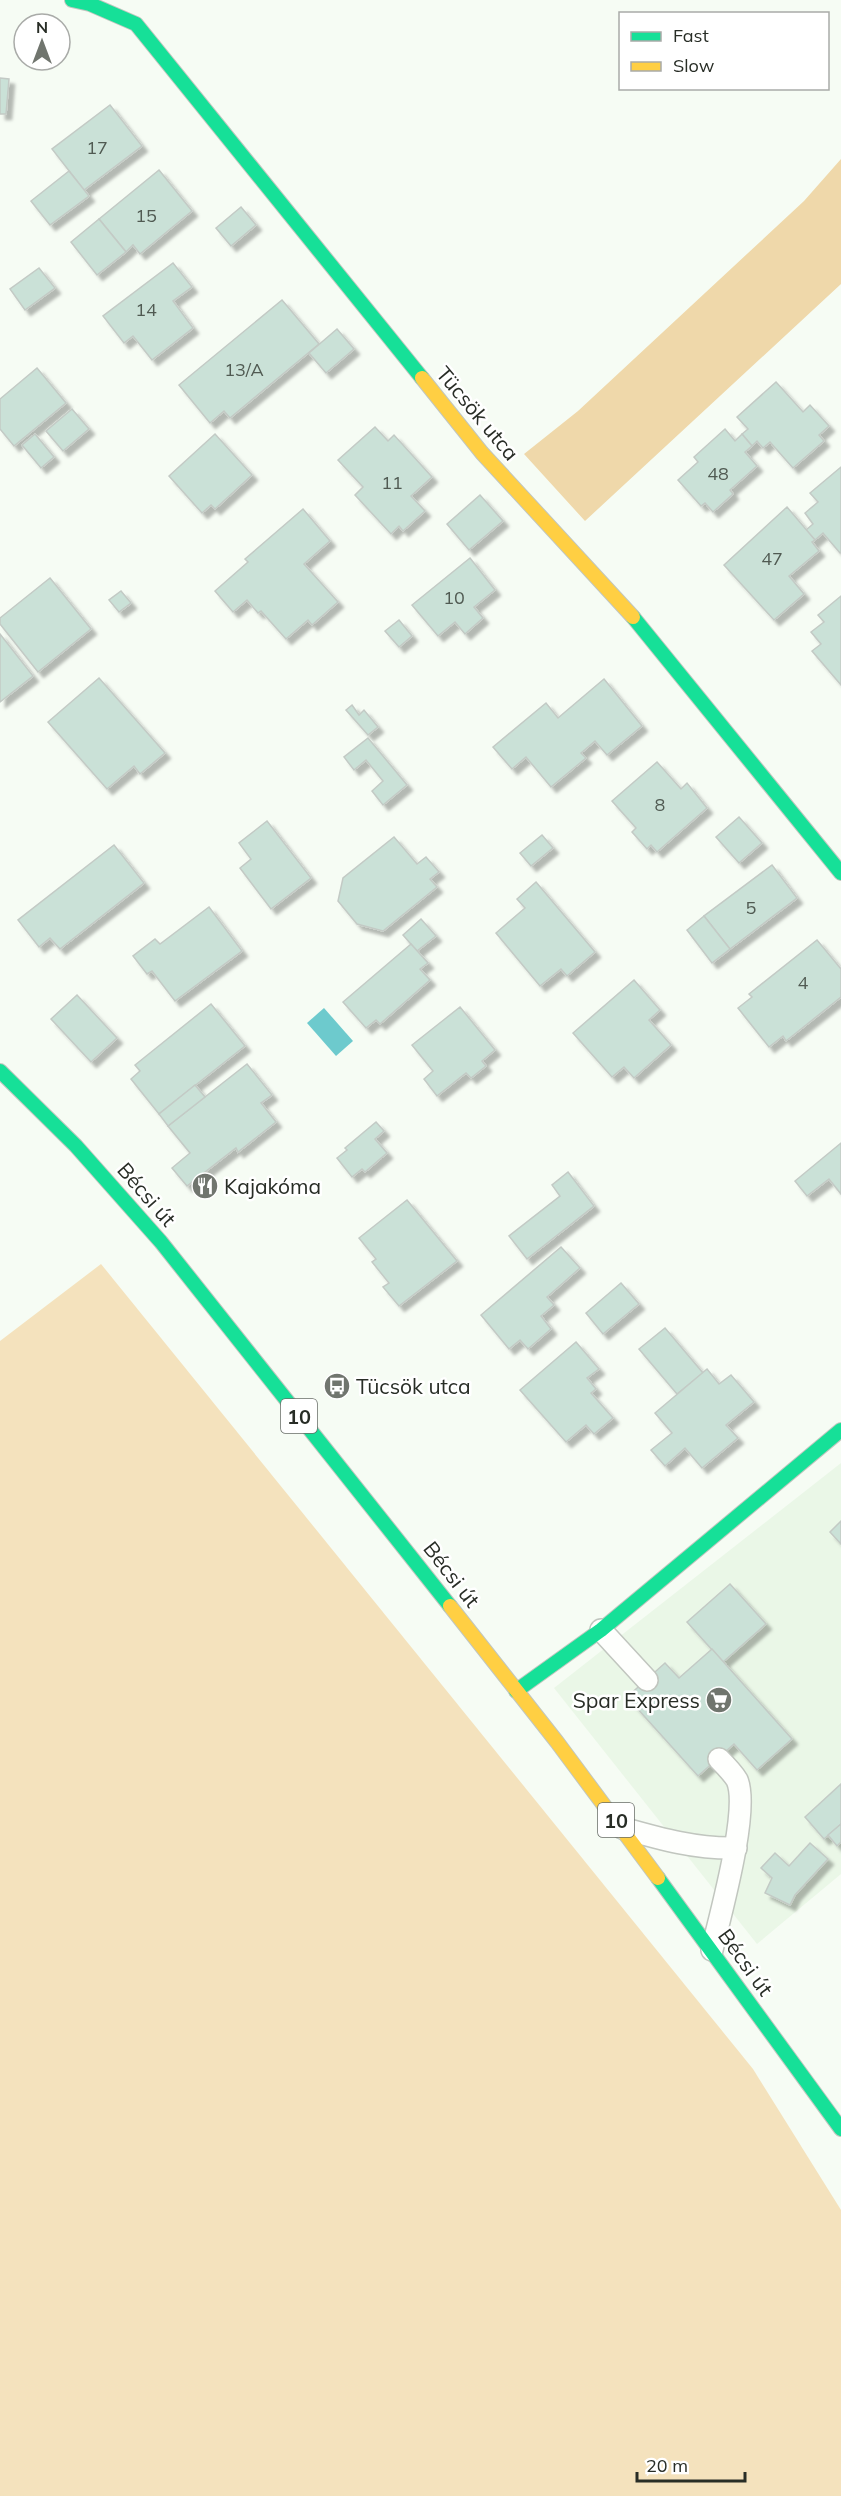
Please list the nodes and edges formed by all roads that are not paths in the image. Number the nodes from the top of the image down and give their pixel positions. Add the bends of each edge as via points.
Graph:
1 (72, 0) edge
2 (841, 873) edge
3 (0, 1071) edge
4 (841, 1430) edge
5 (601, 1630) junction
6 (647, 1680) dead end
7 (516, 1691) junction
8 (718, 1759) dead end
9 (622, 1828) junction
10 (736, 1848) junction
11 (712, 1950) junction
12 (841, 2129) edge

1 - 2 street, Tücsök utca via 136,24 482,453 637,621
3 - 7 street, Bécsi út / 10 via 76,1146 161,1242
4 - 5 street
5 - 6 lane
5 - 7 street
7 - 9 street, Bécsi út / 10
8 - 10 lane via 739,1787
9 - 10 lane via 674,1843 709,1849
9 - 11 street, Bécsi út / 10
10 - 11 lane
11 - 12 street, Bécsi út / 10

